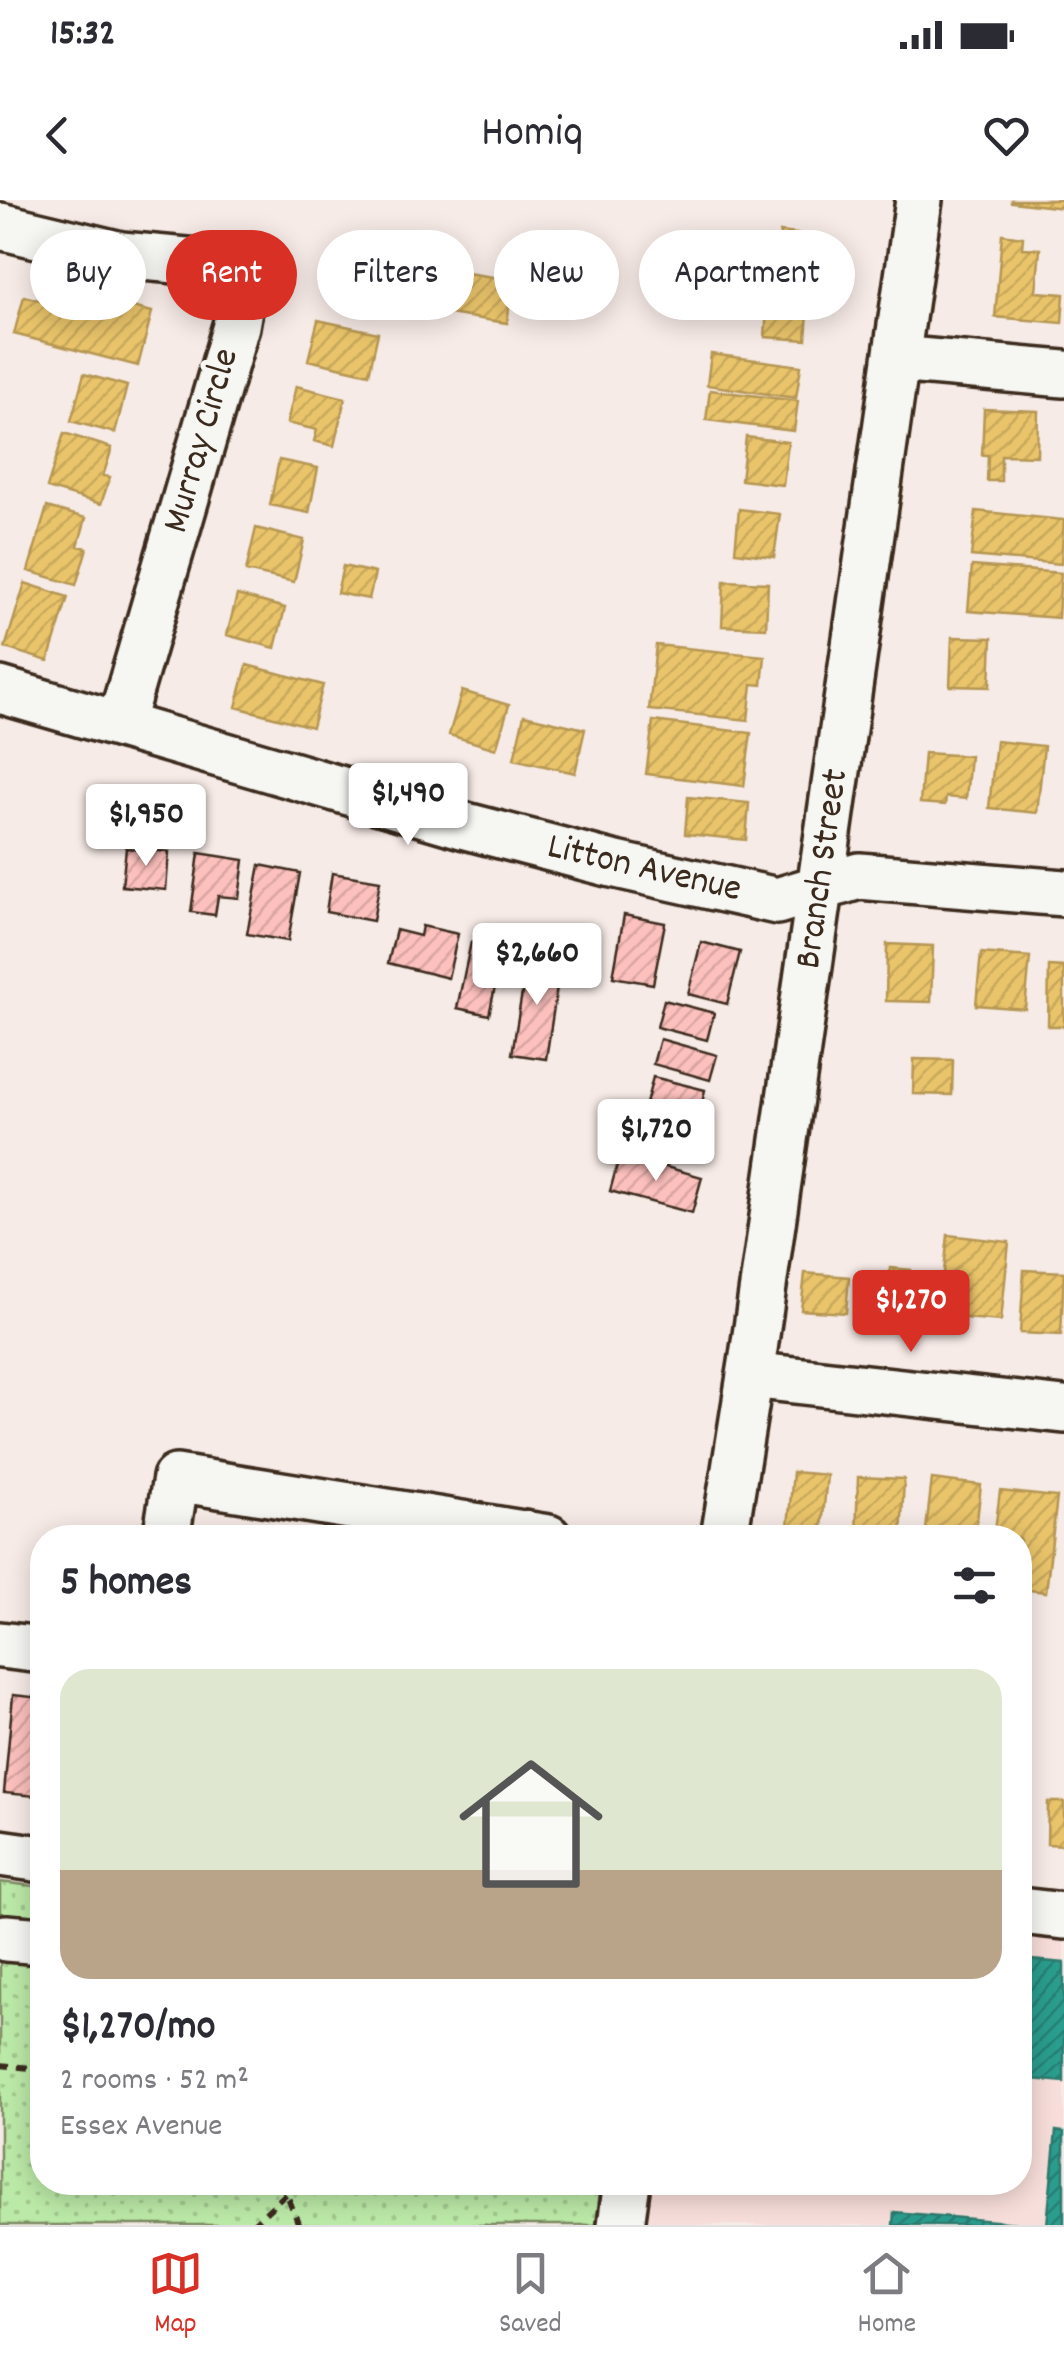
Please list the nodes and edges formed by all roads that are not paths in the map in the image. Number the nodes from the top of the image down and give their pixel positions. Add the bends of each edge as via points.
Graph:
1 (919, 200) edge
2 (0, 226) edge
3 (896, 359) junction
4 (1064, 374) edge
5 (0, 690) edge
6 (120, 724) junction
7 (821, 889) junction
8 (1064, 893) edge
9 (750, 1375) junction
10 (1064, 1410) edge
11 (168, 1525) edge
12 (467, 1525) edge
13 (726, 1525) edge
14 (0, 1645) edge
15 (30, 1649) edge
16 (0, 1853) edge
17 (30, 1857) edge
18 (1032, 1913) edge
19 (1064, 1916) edge
20 (625, 2195) edge
21 (621, 2225) edge

1 - 3 street, Branch Street
2 - 6 street, Murray Circle via 122,255 232,270 242,292
3 - 4 street
3 - 7 street, Branch Street
5 - 6 street, Litton Avenue
6 - 7 street, Litton Avenue via 612,864 778,902
7 - 8 street, Litton Avenue via 859,876
7 - 9 street, Branch Street
9 - 10 street
9 - 13 street, Branch Street
11 - 12 street via 176,1478
14 - 15 street
16 - 17 street
18 - 19 street
20 - 21 street

